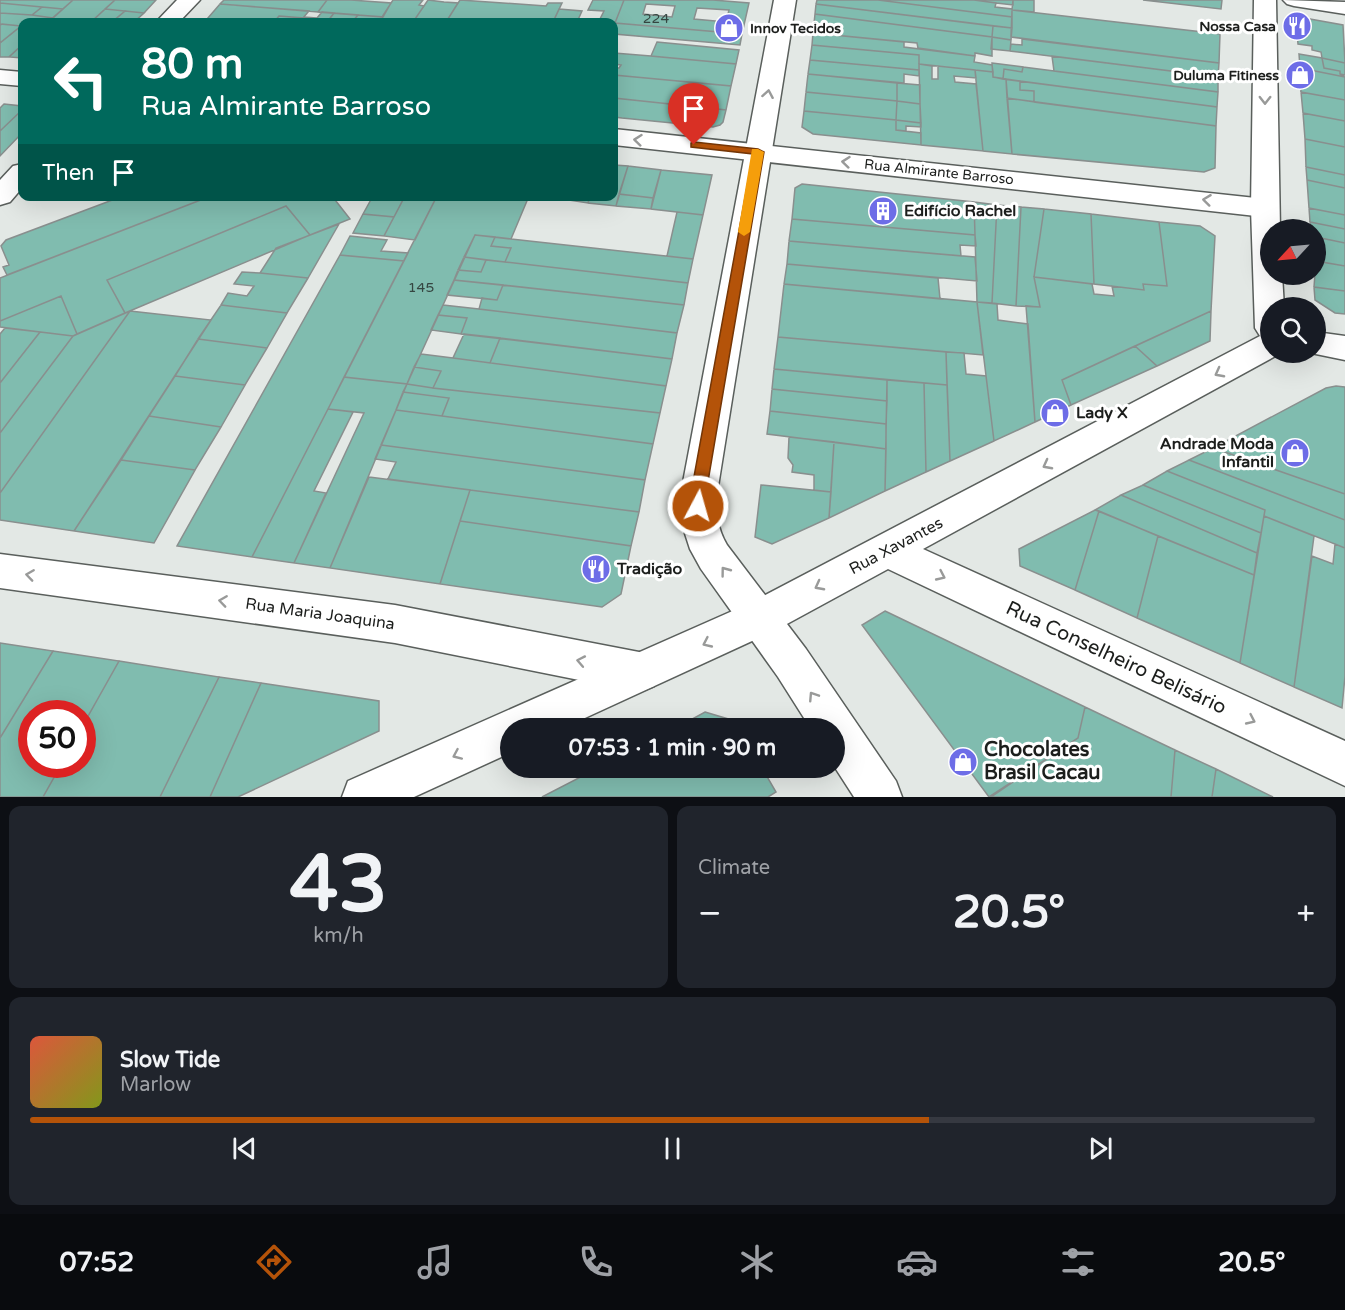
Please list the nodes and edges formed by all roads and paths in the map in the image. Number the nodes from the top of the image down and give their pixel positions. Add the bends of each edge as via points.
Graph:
1 (189, 0) edge
2 (785, 0) edge
3 (1265, 0) edge
4 (1294, 0) edge
5 (1345, 9) edge
6 (171, 18) edge
7 (0, 77) edge
8 (18, 79) edge
9 (618, 137) edge
10 (758, 152) junction
11 (18, 176) edge
12 (0, 196) edge
13 (1265, 208) junction
14 (1269, 297) edge
15 (1326, 345) edge
16 (1345, 348) edge
17 (1260, 350) edge
18 (888, 551) junction
19 (0, 570) edge
20 (760, 618) junction
21 (639, 672) junction
22 (538, 718) edge
23 (500, 735) edge
24 (1345, 764) edge
25 (364, 797) edge
26 (880, 797) edge

1 - 6 street
10 -> 2 street
3 -> 13 street
4 - 5 street
7 - 8 street
10 -> 9 street, Rua Almirante Barroso
13 -> 10 street, Rua Almirante Barroso
20 -> 10 street via 714,557 698,518 699,493
11 - 12 street
13 - 14 street
15 - 16 street
17 -> 18 street, Rua Xavantes
18 -> 20 street, Rua Xavantes
18 -> 24 street, Rua Conselheiro Belisário
21 -> 19 street, Rua Maria Joaquina via 395,624
20 -> 21 street, Rua Xavantes
26 -> 20 street
21 - 22 street, Rua Xavantes
23 -> 25 street, Rua Xavantes

